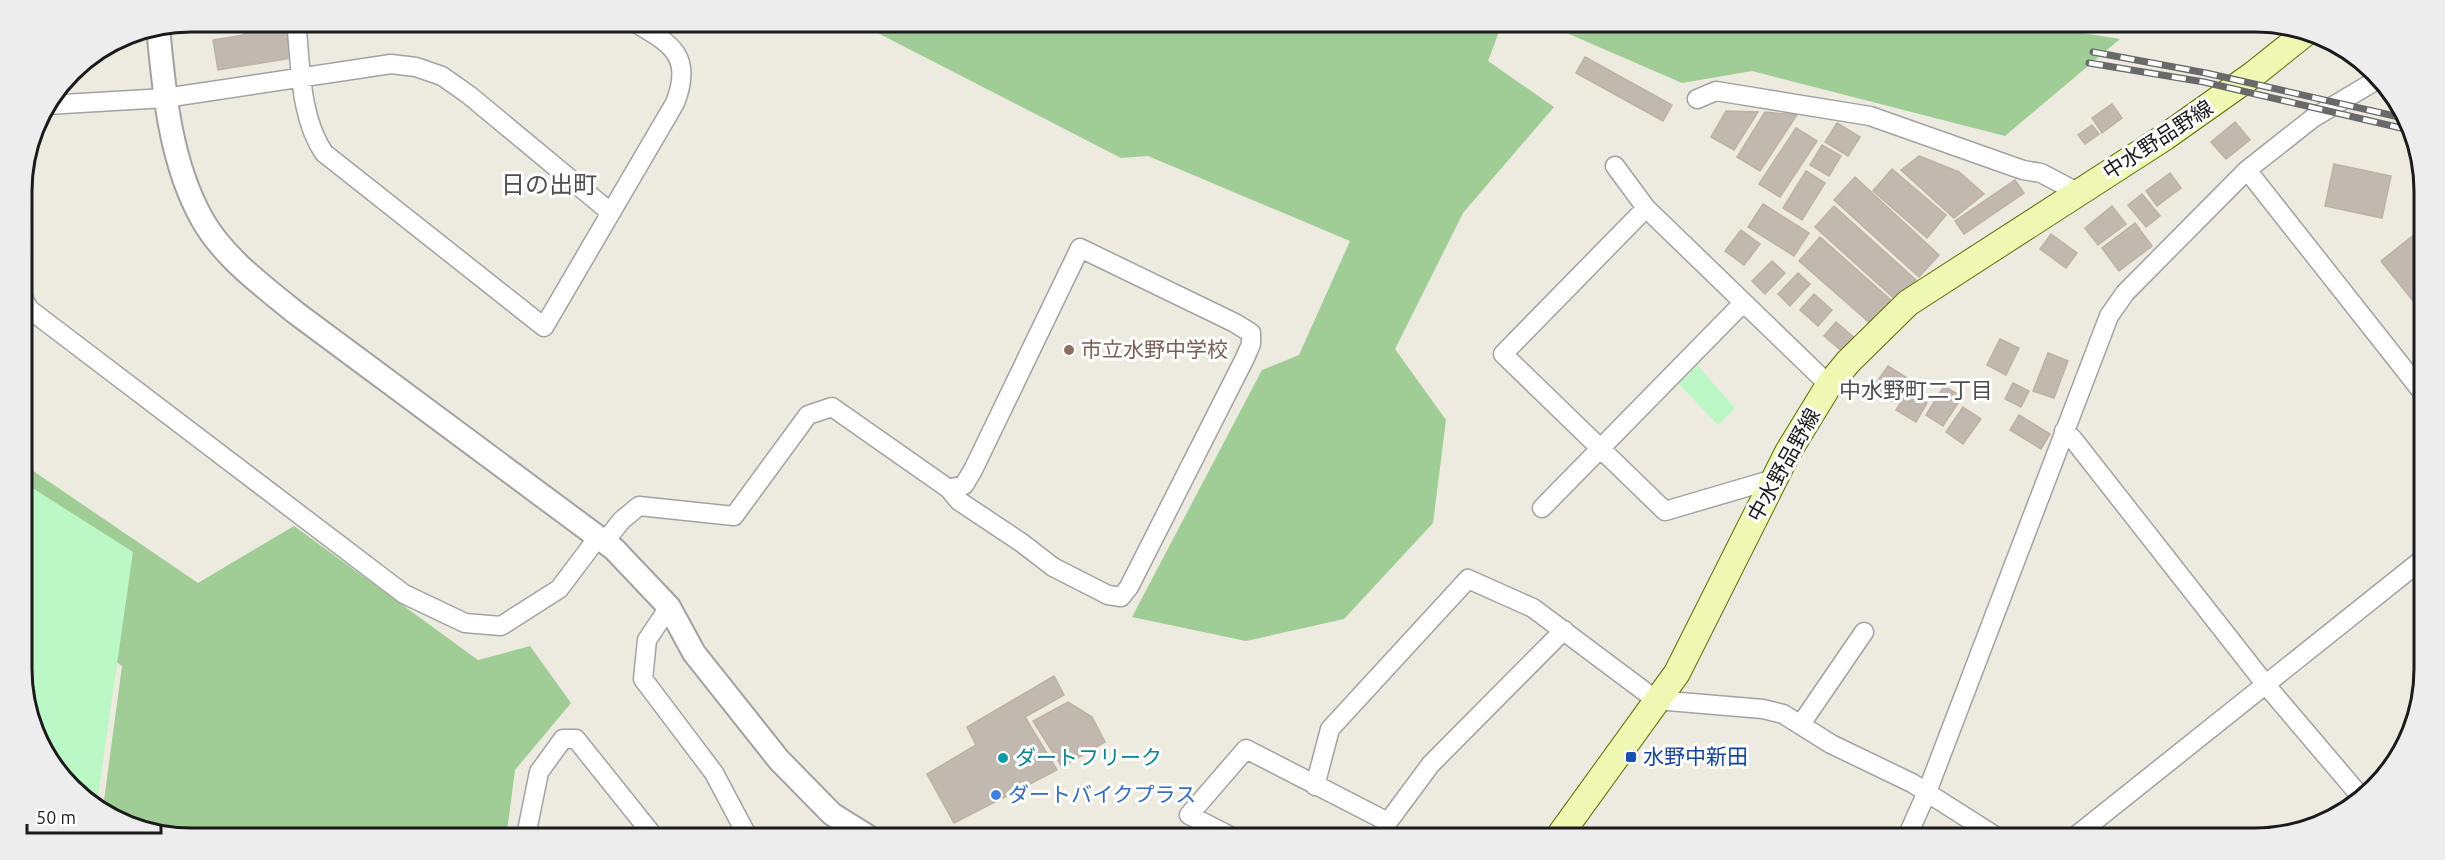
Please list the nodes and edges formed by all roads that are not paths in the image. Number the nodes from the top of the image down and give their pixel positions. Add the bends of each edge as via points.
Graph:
1 (297, 32) edge
2 (651, 32) edge
3 (159, 35) edge
4 (2298, 38) edge
5 (302, 77) junction
6 (2371, 83) edge
7 (165, 98) junction
8 (1697, 99) dead end
9 (57, 104) edge
10 (1615, 166) dead end
11 (2247, 170) junction
12 (2077, 192) junction
13 (1646, 208) junction
14 (610, 212) junction
15 (1743, 303) junction
16 (32, 311) edge
17 (2414, 382) edge
18 (1828, 385) junction
19 (2064, 431) junction
20 (1599, 450) junction
21 (1774, 479) junction
22 (950, 489) junction
23 (1542, 508) dead end
24 (602, 539) junction
25 (2414, 566) edge
26 (669, 607) junction
27 (1564, 630) junction
28 (1864, 632) dead end
29 (2266, 685) junction
30 (1656, 700) junction
31 (1801, 724) junction
32 (1315, 786) junction
33 (2356, 791) edge
34 (1927, 792) junction
35 (528, 828) edge
36 (647, 828) edge
37 (743, 828) edge
38 (854, 828) edge
39 (1214, 828) edge
40 (1565, 828) edge
41 (1911, 828) edge
42 (1983, 828) edge
43 (2086, 828) edge

1 - 5 street
2 - 14 street via 672,48 683,83
3 - 7 street
4 - 12 main road, 中水野品野線 via 2217,102
5 - 7 street
5 - 14 street via 391,64 442,76
5 - 14 street via 309,121 324,153 544,327
6 - 11 street via 2313,118
7 - 9 street
7 - 24 street via 183,174 202,220 221,245 296,313
8 - 12 street via 1716,91 1870,116 2041,173
10 - 13 street
11 - 17 street
11 - 19 street via 2125,293 2109,316
12 - 18 main road, 中水野品野線 via 1908,303
13 - 15 street
13 - 20 street via 1503,354
15 - 18 street
15 - 20 street
16 - 24 street via 404,594 465,623 501,626 560,589
18 - 21 main road, 中水野品野線
19 - 29 street
19 - 34 street
20 - 21 street via 1665,511
20 - 23 street
21 - 30 main road, 中水野品野線 via 1677,673
22 - 22 street via 964,485 973,470 1080,248 1251,333 1245,358 1134,577 1120,597 1108,595 1053,567 959,501
22 - 24 street via 832,407 808,415 734,516 639,506
24 - 26 street
25 - 29 street
26 - 37 street via 646,640 643,679 714,774
26 - 38 street via 694,653 779,760 832,814
27 - 30 street
27 - 32 street via 1431,765 1388,822
27 - 32 street via 1533,608 1468,579 1330,729
28 - 31 street
29 - 33 street
29 - 43 street
30 - 31 street via 1763,709
30 - 40 main road, 中水野品野線
31 - 34 street via 1831,744
32 - 39 street via 1246,749 1189,815
34 - 41 street
34 - 42 street
35 - 36 street via 539,772 563,739 576,739

